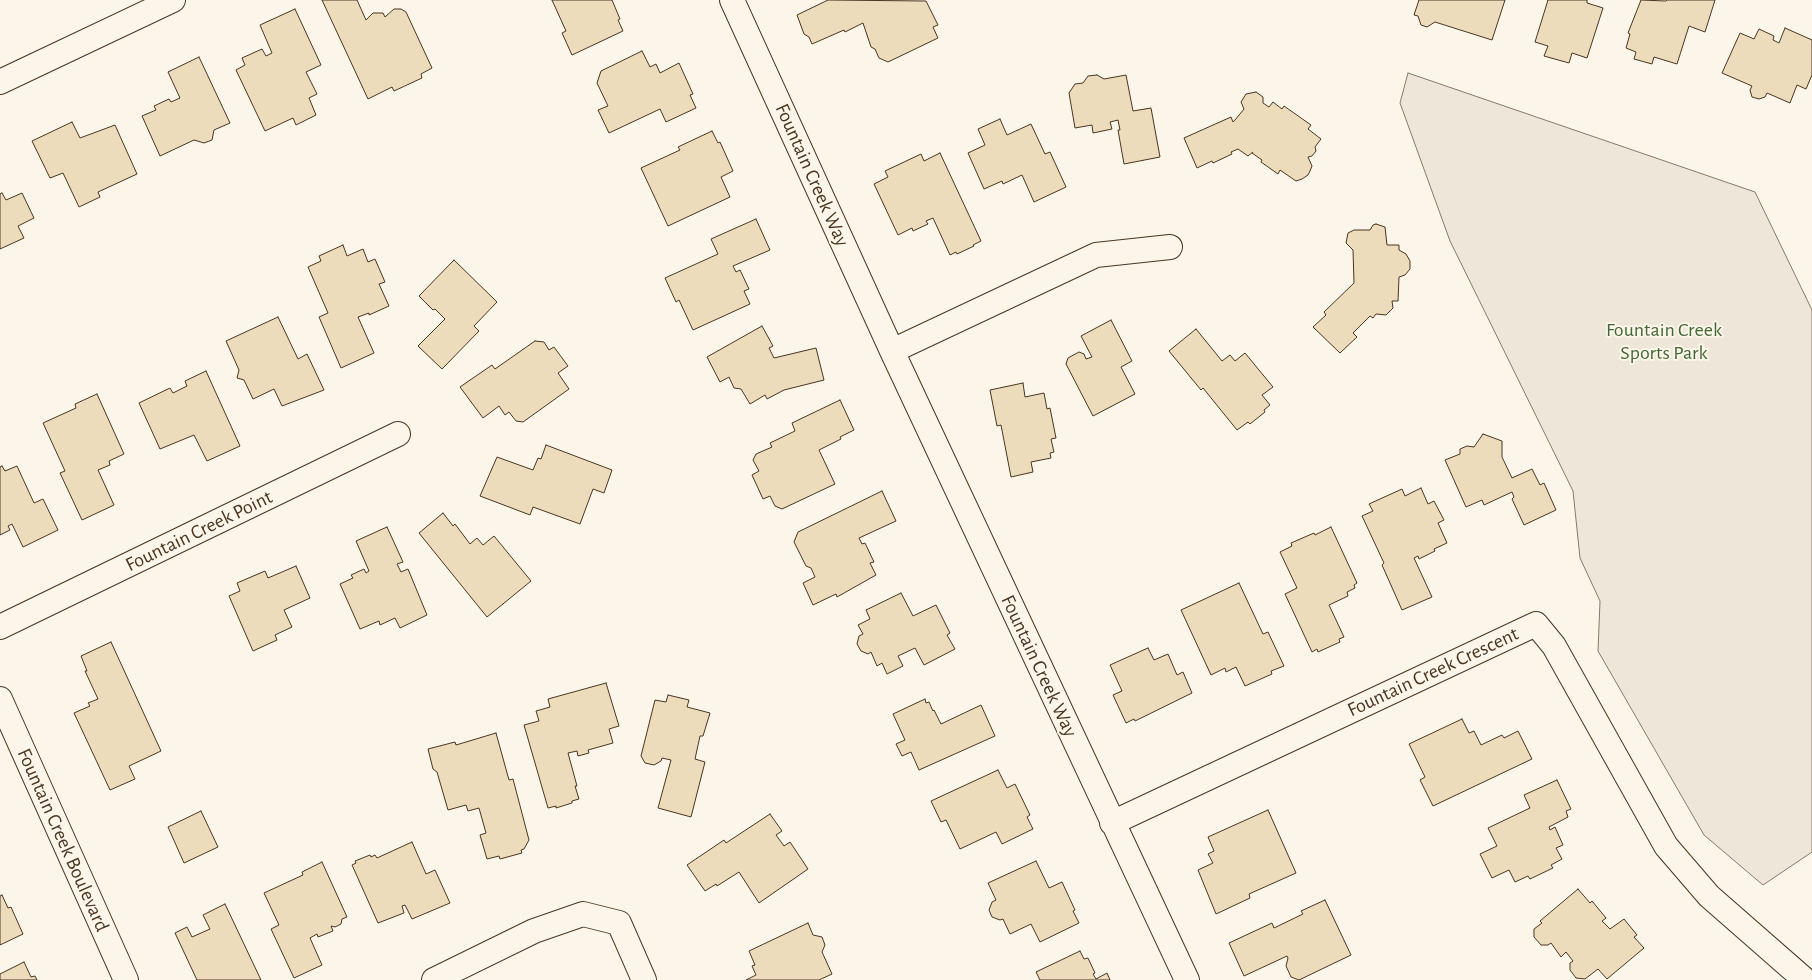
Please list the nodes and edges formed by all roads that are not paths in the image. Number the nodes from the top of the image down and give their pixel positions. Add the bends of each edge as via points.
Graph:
1 (173, 0) edge
2 (732, 0) edge
3 (0, 82) edge
4 (1170, 247) dead end
5 (892, 351) junction
6 (398, 434) dead end
7 (0, 627) edge
8 (0, 699) edge
9 (1112, 823) junction
10 (126, 980) edge
11 (434, 980) edge
12 (644, 980) edge
13 (1187, 980) edge
14 (1805, 980) edge

1 - 3 street
2 - 5 street, Fountain Creek Way
4 - 5 street via 1096,255
5 - 9 street, Fountain Creek Way
6 - 7 street, Fountain Creek Point
8 - 10 street, Fountain Creek Boulevard
9 - 13 street, Fountain Creek Way
9 - 14 street, Fountain Creek Crescent via 1536,624 1554,646 1666,846 1709,896
11 - 12 street via 534,931 584,914 620,923

